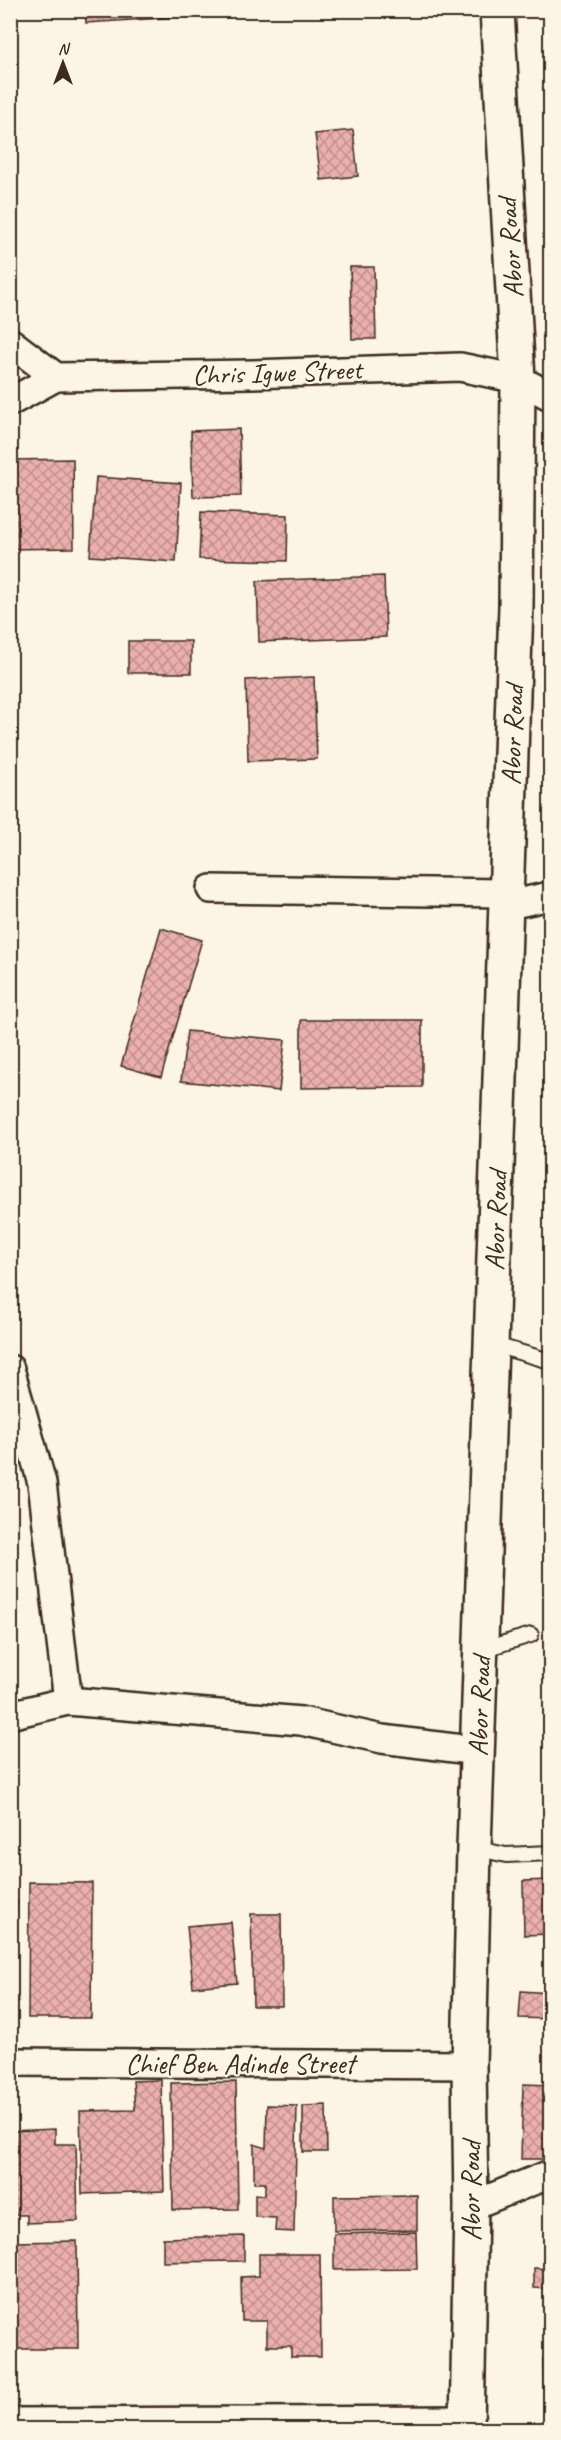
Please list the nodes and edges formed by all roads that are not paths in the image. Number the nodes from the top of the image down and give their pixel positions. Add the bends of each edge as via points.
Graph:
1 (497, 10) edge
2 (10, 342) edge
3 (56, 377) junction
4 (518, 379) junction
5 (550, 396) edge
6 (10, 402) edge
7 (211, 889) dead end
8 (550, 896) edge
9 (505, 900) junction
10 (491, 1344) junction
11 (550, 1361) edge
12 (10, 1369) edge
13 (531, 1635) dead end
14 (481, 1650) junction
15 (68, 1701) junction
16 (10, 1715) edge
17 (478, 1751) junction
18 (474, 1848) junction
19 (550, 1853) edge
20 (10, 2062) edge
21 (469, 2065) junction
22 (550, 2174) edge
23 (471, 2206) junction
24 (10, 2422) edge
25 (51, 2425) edge
26 (467, 2425) edge

1 - 4 street, Abor Road
2 - 3 street
3 - 4 street, Chris Igwe Street via 460,367
3 - 6 street
4 - 5 street, Chris Igwe Street
4 - 9 street, Abor Road via 516,606
7 - 9 street
8 - 9 street
9 - 10 street, Abor Road
10 - 11 lane
10 - 14 street, Abor Road
12 - 15 street via 42,1483
13 - 14 lane
14 - 17 street, Abor Road
15 - 16 street
15 - 17 street via 301,1721 382,1739
17 - 18 street, Abor Road
18 - 19 lane via 506,1855
18 - 21 street, Abor Road
20 - 21 street, Chief Ben Adinde Street
21 - 23 street, Abor Road
22 - 23 street
23 - 26 street, Abor Road
24 - 25 street
25 - 26 street

